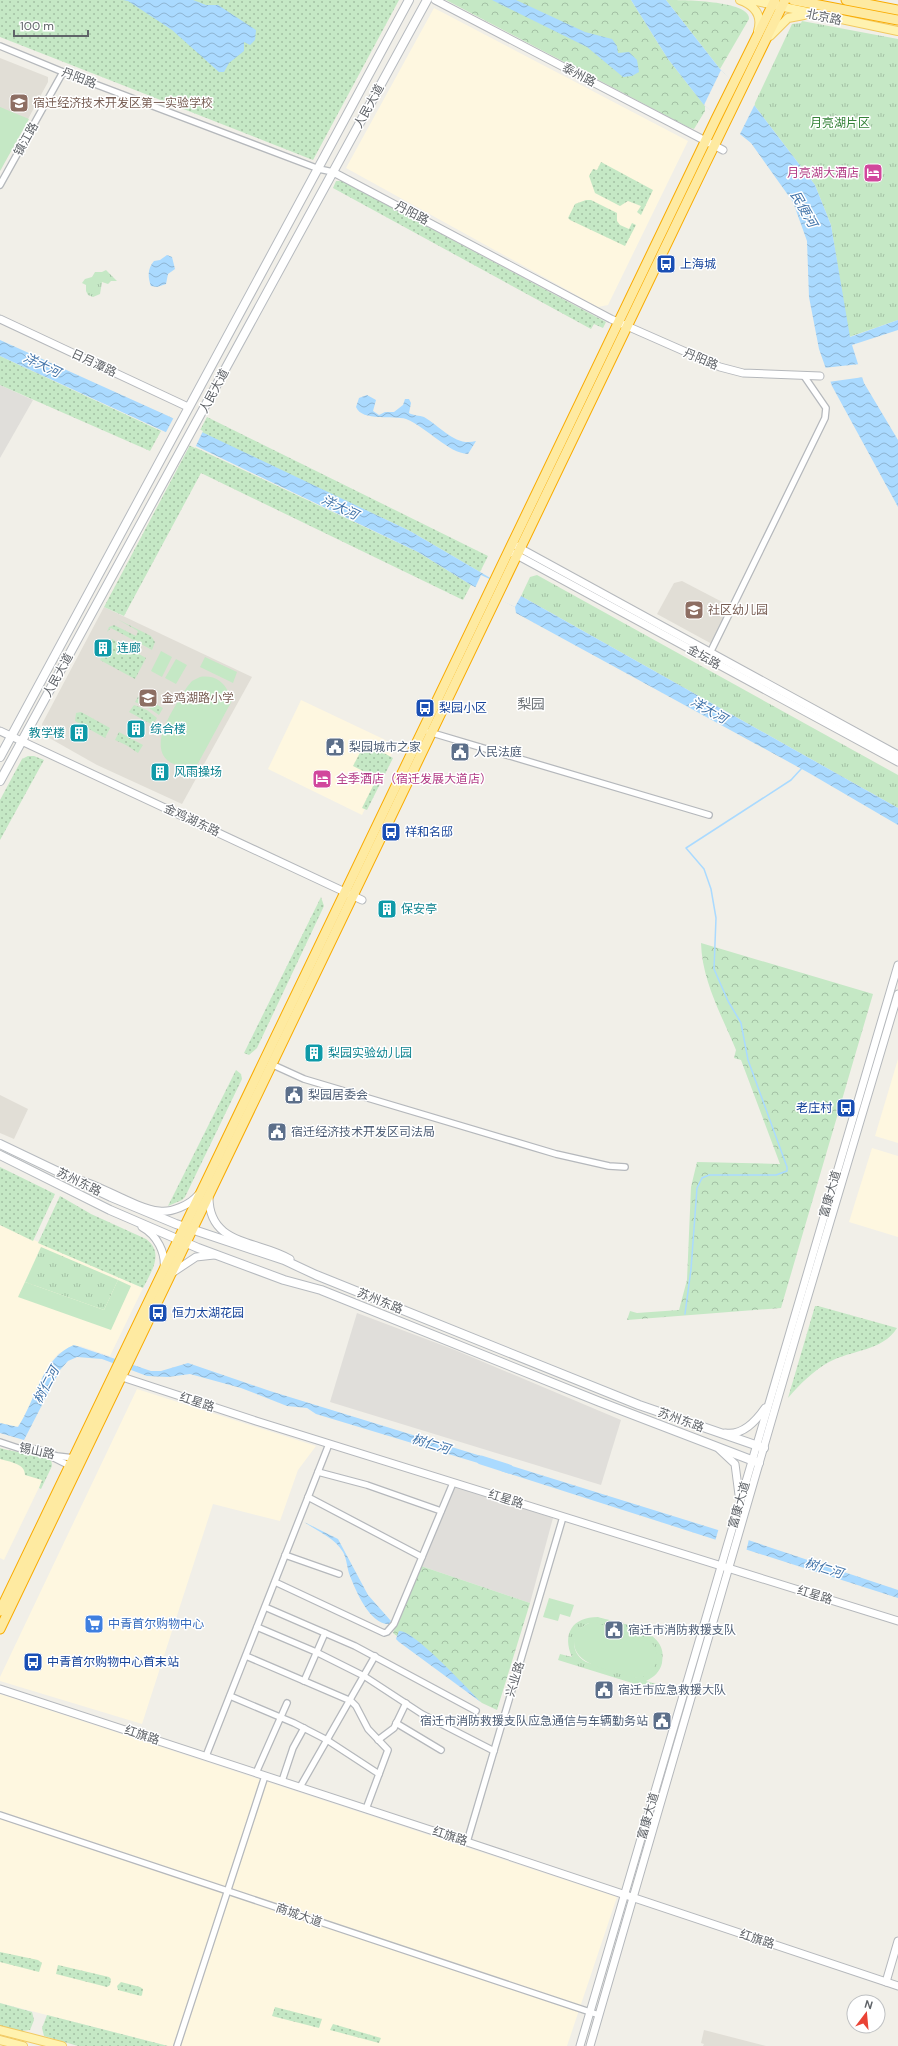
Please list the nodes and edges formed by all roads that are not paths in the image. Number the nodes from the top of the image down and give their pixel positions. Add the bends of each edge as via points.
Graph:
1 (409, 0) edge
2 (428, 0) edge
3 (435, 0) edge
4 (740, 0) edge
5 (751, 0) edge
6 (793, 0) edge
7 (846, 0) edge
8 (779, 3) edge
9 (898, 10) edge
10 (830, 18) junction
11 (898, 20) edge
12 (898, 31) edge
13 (759, 42) junction
14 (0, 46) edge
15 (63, 72) junction
16 (710, 143) junction
17 (723, 150) dead end
18 (319, 169) junction
19 (333, 172) junction
20 (0, 185) edge
21 (300, 204) junction
22 (311, 213) junction
23 (0, 319) edge
24 (622, 325) junction
25 (804, 376) junction
26 (820, 376) dead end
27 (188, 407) junction
28 (515, 550) junction
29 (709, 656) junction
30 (29, 704) junction
31 (40, 709) junction
32 (0, 731) edge
33 (428, 732) junction
34 (12, 736) junction
35 (22, 741) junction
36 (898, 755) edge
37 (0, 757) edge
38 (898, 762) edge
39 (1, 777) edge
40 (709, 815) dead end
41 (354, 896) junction
42 (898, 965) edge
43 (898, 994) edge
44 (271, 1064) junction
45 (852, 1120) junction
46 (861, 1123) junction
47 (0, 1144) edge
48 (0, 1155) edge
49 (839, 1164) junction
50 (848, 1166) junction
51 (625, 1167) dead end
52 (64, 1175) junction
53 (59, 1184) junction
54 (205, 1192) junction
55 (153, 1214) junction
56 (148, 1226) junction
57 (189, 1228) junction
58 (182, 1241) junction
59 (219, 1256) junction
60 (166, 1273) junction
61 (316, 1275) junction
62 (118, 1375) junction
63 (772, 1400) junction
64 (711, 1430) junction
65 (707, 1441) junction
66 (0, 1443) edge
67 (329, 1444) junction
68 (760, 1447) junction
69 (756, 1461) junction
70 (72, 1462) junction
71 (318, 1472) junction
72 (453, 1483) junction
73 (308, 1497) junction
74 (739, 1506) junction
75 (441, 1512) junction
76 (563, 1517) junction
77 (285, 1555) junction
78 (422, 1557) junction
79 (725, 1567) junction
80 (339, 1574) dead end
81 (275, 1582) junction
82 (265, 1607) junction
83 (0, 1611) edge
84 (898, 1622) edge
85 (257, 1627) junction
86 (0, 1629) edge
87 (325, 1633) junction
88 (316, 1652) junction
89 (246, 1656) junction
90 (375, 1656) junction
91 (364, 1676) junction
92 (304, 1680) junction
93 (0, 1689) edge
94 (230, 1696) junction
95 (351, 1701) junction
96 (287, 1703) dead end
97 (406, 1703) junction
98 (476, 1711) dead end
99 (280, 1718) junction
100 (396, 1723) junction
101 (304, 1728) junction
102 (327, 1740) junction
103 (378, 1740) junction
104 (441, 1750) dead end
105 (494, 1751) junction
106 (206, 1756) junction
107 (256, 1773) junction
108 (379, 1774) junction
109 (265, 1776) junction
110 (282, 1781) junction
111 (300, 1787) junction
112 (366, 1809) junction
113 (0, 1815) edge
114 (467, 1842) junction
115 (227, 1891) junction
116 (625, 1894) junction
117 (633, 1897) junction
118 (898, 1941) edge
119 (886, 1982) junction
120 (898, 1986) edge
121 (590, 2012) junction
122 (599, 2015) junction
123 (0, 2030) edge
124 (0, 2040) edge
125 (23, 2046) edge
126 (62, 2046) edge
127 (177, 2046) edge
128 (580, 2046) edge
129 (590, 2046) edge

1 - 18 main road, 人民大道
2 - 19 main road, 人民大道
3 - 16 street, 泰州路
4 - 13 main road via 752,6 759,17
5 - 8 main road, 北京路
6 - 11 highway
7 - 9 highway
8 - 10 main road, 北京路
8 - 13 highway
10 - 12 main road, 北京路
10 - 13 main road via 793,16
13 - 16 highway
14 - 15 street, 丹阳路
15 - 18 street, 丹阳路
15 - 20 street, 镇江路
16 - 17 street, 泰州路
16 - 24 highway
18 - 19 street, 丹阳路
18 - 21 main road, 人民大道
19 - 22 main road, 人民大道
19 - 24 street, 丹阳路
21 - 22 main road via 309,204
21 - 27 main road, 人民大道
22 - 31 main road, 人民大道
23 - 27 street, 日月潭路
24 - 25 street, 丹阳路 via 728,370
24 - 28 highway
25 - 26 street, 丹阳路
25 - 29 street via 826,408 826,418
27 - 30 main road, 人民大道
28 - 29 street, 金坛路
28 - 33 highway
29 - 36 street, 金坛路
29 - 38 street, 金坛路
30 - 31 main road via 32,711
30 - 34 main road, 人民大道
31 - 35 main road, 人民大道
32 - 34 street, 金鸡湖东路
33 - 40 street
33 - 41 highway
34 - 35 street, 金鸡湖东路
34 - 37 main road, 人民大道
35 - 39 main road, 人民大道
35 - 41 street, 金鸡湖东路
41 - 44 highway
41 - 54 highway
42 - 45 street, 富康大道
43 - 46 street, 富康大道
44 - 51 street via 304,1079 549,1152 609,1166
44 - 54 highway
45 - 46 street
45 - 49 street, 富康大道
46 - 50 street, 富康大道
47 - 52 main road, 苏州东路
48 - 53 main road, 苏州东路
49 - 50 street
49 - 63 street, 富康大道
50 - 63 street, 富康大道
52 - 54 street via 96,1185 161,1212 187,1204
52 - 55 main road, 苏州东路
53 - 56 main road, 苏州东路
53 - 60 street via 96,1206 148,1230 162,1252
54 - 57 highway
54 - 61 street via 211,1216 221,1230 230,1236 278,1253
55 - 56 street
55 - 57 main road, 苏州东路
56 - 58 main road, 苏州东路
57 - 58 highway
57 - 61 main road, 苏州东路 via 284,1260
58 - 59 main road, 苏州东路
58 - 60 highway
59 - 60 street via 196,1257
59 - 65 main road, 苏州东路 via 284,1280 321,1290 600,1402
60 - 62 highway
61 - 64 main road, 苏州东路 via 639,1404
62 - 67 street, 红星路
62 - 70 highway
62 - 86 highway
63 - 64 street via 756,1421 744,1429 732,1434
63 - 68 street, 富康大道
64 - 68 main road, 苏州东路
65 - 69 main road, 苏州东路
65 - 74 street via 735,1464
66 - 70 street, 锡山路 via 36,1449
67 - 71 street
67 - 72 street, 红星路
68 - 69 street, 富康大道
69 - 74 street, 富康大道
69 - 79 street, 富康大道
70 - 83 highway
71 - 73 street
71 - 75 street via 367,1485
72 - 75 street
72 - 76 street, 红星路
73 - 77 street
73 - 78 street
74 - 79 street, 富康大道
75 - 78 street
76 - 79 street, 红星路
76 - 105 street, 兴业路
77 - 80 street
77 - 81 street
78 - 81 street via 394,1624 384,1633
79 - 84 street, 红星路
79 - 116 street, 富康大道
79 - 117 street, 富康大道
81 - 82 street
82 - 85 street
82 - 87 street
85 - 88 street
85 - 89 street
87 - 88 street
87 - 90 street
88 - 91 street
88 - 92 street
89 - 92 street
89 - 94 street
90 - 91 street
90 - 98 street
91 - 95 street
91 - 97 street
92 - 95 street
93 - 106 street, 红旗路
94 - 99 street
94 - 106 street
95 - 102 street
95 - 103 street
96 - 99 street
97 - 100 street
97 - 105 street
99 - 101 street
99 - 107 street
100 - 103 street via 394,1728
100 - 104 street
101 - 102 street
101 - 110 street via 293,1748
102 - 108 street
102 - 111 street
103 - 108 street via 388,1750
105 - 114 street, 兴业路
106 - 107 street, 红旗路
107 - 109 street, 红旗路
108 - 112 street
109 - 110 street, 红旗路
109 - 115 street
110 - 111 street, 红旗路
111 - 112 street, 红旗路
112 - 114 street, 红旗路
113 - 115 street, 商城大道
114 - 116 street, 红旗路
115 - 121 street, 商城大道
115 - 127 street
116 - 117 street, 红旗路
116 - 121 street, 富康大道
117 - 119 street, 红旗路
117 - 122 street, 富康大道
118 - 119 street
119 - 120 street, 红旗路
121 - 122 street, 商城大道
121 - 128 street, 富康大道
122 - 129 street, 富康大道
123 - 126 main road
124 - 125 main road

